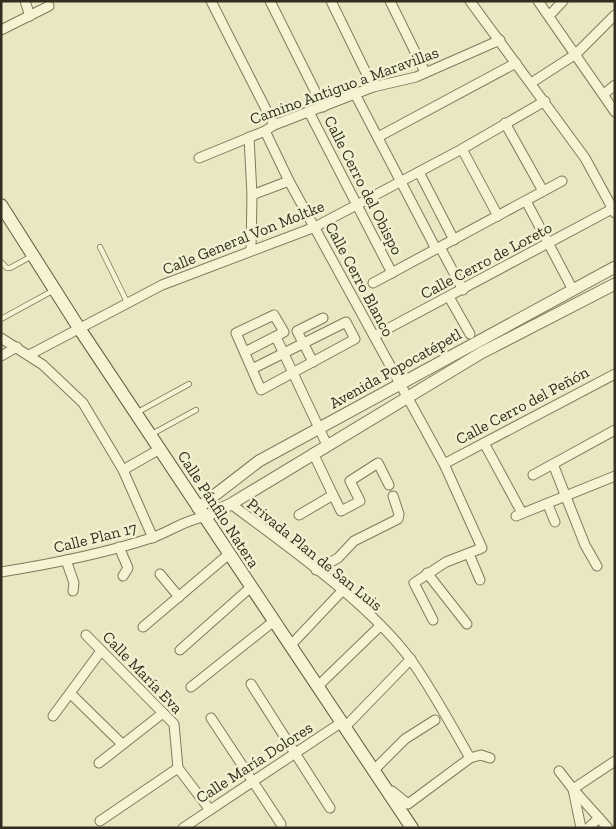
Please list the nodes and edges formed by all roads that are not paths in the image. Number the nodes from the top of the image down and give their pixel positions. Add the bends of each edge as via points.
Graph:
1 (25, 1) edge
2 (211, 1) edge
3 (270, 1) edge
4 (331, 1) edge
5 (390, 1) edge
6 (470, 1) edge
7 (538, 1) edge
8 (563, 1) edge
9 (49, 6) dead end
10 (615, 15) edge
11 (30, 16) junction
12 (549, 16) junction
13 (1, 30) edge
14 (500, 40) junction
15 (576, 54) junction
16 (516, 63) junction
17 (426, 72) junction
18 (531, 83) junction
19 (615, 85) edge
20 (373, 87) junction
21 (355, 94) junction
22 (604, 94) junction
23 (545, 101) junction
24 (323, 107) junction
25 (309, 112) junction
26 (615, 112) edge
27 (504, 123) junction
28 (274, 125) junction
29 (265, 131) junction
30 (249, 137) junction
31 (378, 137) junction
32 (462, 149) junction
33 (198, 158) dead end
34 (419, 172) junction
35 (289, 181) junction
36 (562, 181) dead end
37 (400, 182) junction
38 (543, 192) junction
39 (252, 195) junction
40 (526, 201) junction
41 (358, 204) junction
42 (1, 206) edge
43 (614, 212) edge
44 (498, 216) junction
45 (315, 227) junction
46 (454, 240) junction
47 (548, 243) junction
48 (100, 247) dead end
49 (438, 248) junction
50 (251, 250) junction
51 (33, 256) junction
52 (1, 262) edge
53 (615, 267) edge
54 (392, 273) junction
55 (373, 283) dead end
56 (615, 284) edge
57 (55, 289) junction
58 (463, 290) junction
59 (573, 290) junction
60 (449, 298) junction
61 (127, 302) junction
62 (526, 315) junction
63 (322, 318) dead end
64 (1, 319) edge
65 (532, 326) junction
66 (79, 328) junction
67 (470, 334) dead end
68 (280, 335) junction
69 (374, 336) junction
70 (1, 338) edge
71 (303, 344) junction
72 (17, 347) junction
73 (245, 352) junction
74 (284, 354) junction
75 (29, 355) junction
76 (1, 356) edge
77 (313, 362) junction
78 (252, 369) junction
79 (294, 373) junction
80 (615, 374) edge
81 (189, 384) dead end
82 (399, 385) junction
83 (406, 397) junction
84 (196, 410) dead end
85 (137, 412) junction
86 (319, 430) junction
87 (615, 430) edge
88 (151, 435) junction
89 (484, 443) junction
90 (327, 445) junction
91 (160, 449) junction
92 (313, 453) junction
93 (444, 464) junction
94 (553, 464) junction
95 (123, 470) junction
96 (533, 475) dead end
97 (615, 476) edge
98 (389, 485) dead end
99 (333, 495) junction
100 (393, 496) dead end
101 (566, 497) junction
102 (213, 498) junction
103 (548, 505) junction
104 (225, 507) junction
105 (198, 515) junction
106 (299, 515) dead end
107 (554, 522) dead end
108 (153, 538) junction
109 (119, 547) junction
110 (229, 554) junction
111 (469, 554) junction
112 (66, 560) junction
113 (598, 566) dead end
114 (316, 570) junction
115 (1, 572) edge
116 (427, 573) junction
117 (160, 574) dead end
118 (122, 576) dead end
119 (480, 580) dead end
120 (251, 587) junction
121 (73, 591) dead end
122 (342, 591) junction
123 (179, 597) junction
124 (432, 620) dead end
125 (274, 621) junction
126 (468, 624) dead end
127 (380, 626) junction
128 (144, 628) dead end
129 (86, 635) dead end
130 (290, 646) junction
131 (180, 650) dead end
132 (101, 651) junction
133 (410, 659) junction
134 (251, 684) dead end
135 (318, 686) junction
136 (191, 687) dead end
137 (71, 694) junction
138 (163, 713) junction
139 (54, 716) dead end
140 (211, 718) dead end
141 (435, 720) dead end
142 (343, 724) junction
143 (122, 744) junction
144 (294, 754) junction
145 (470, 758) junction
146 (490, 758) dead end
147 (615, 761) edge
148 (99, 763) dead end
149 (178, 768) junction
150 (374, 770) junction
151 (560, 771) dead end
152 (251, 781) junction
153 (573, 789) junction
154 (386, 790) junction
155 (414, 801) junction
156 (330, 808) dead end
157 (210, 810) junction
158 (599, 818) junction
159 (407, 820) edge
160 (100, 822) dead end
161 (615, 822) edge
162 (281, 824) dead end
163 (183, 828) edge
164 (581, 828) edge
165 (588, 828) edge
166 (608, 828) edge

1 - 11 street
2 - 28 street
3 - 24 street, Calle Cerro del Obispo
4 - 20 street
5 - 17 street
6 - 14 street
7 - 12 street
8 - 12 street
9 - 11 street
10 - 15 street
11 - 13 street
12 - 15 street
14 - 16 street
14 - 17 street, Camino Antiguo a Maravillas
15 - 18 street
15 - 22 street
16 - 18 street
16 - 31 street
17 - 20 street, Camino Antiguo a Maravillas
18 - 23 street
19 - 22 street
20 - 21 street, Camino Antiguo a Maravillas
21 - 24 street, Camino Antiguo a Maravillas
21 - 31 street
22 - 26 street
23 - 27 street, Calle General Von Moltke
23 - 43 street via 585,158
24 - 25 street, Camino Antiguo a Maravillas
25 - 28 street, Camino Antiguo a Maravillas
25 - 41 street, Calle Cerro del Obispo
27 - 32 street, Calle General Von Moltke
27 - 38 street
28 - 29 street, Camino Antiguo a Maravillas
29 - 30 street, Camino Antiguo a Maravillas
29 - 35 street, Calle Cerro Blanco
30 - 33 street, Camino Antiguo a Maravillas
30 - 39 street
31 - 37 street
32 - 34 street, Calle General Von Moltke
32 - 44 street
34 - 37 street, Calle General Von Moltke
34 - 46 street
35 - 39 street
35 - 45 street, Calle Cerro Blanco
36 - 38 street
37 - 41 street, Calle General Von Moltke
37 - 49 street
38 - 40 street
39 - 50 street
40 - 44 street
40 - 47 street
41 - 45 street, Calle General Von Moltke
41 - 54 street, Calle Cerro del Obispo
42 - 51 main road, Calle Pánfilo Natera
43 - 47 street, Calle Cerro de Loreto
44 - 46 street
45 - 50 street, Calle General Von Moltke
45 - 69 street, Calle Cerro Blanco
46 - 49 street
47 - 58 street, Calle Cerro de Loreto
47 - 59 street
48 - 61 lane
49 - 54 street
49 - 58 street
50 - 61 street, Calle General Von Moltke
51 - 52 lane via 10,268
51 - 57 main road, Calle Pánfilo Natera
53 - 59 street, Avenida Popocatépetl
54 - 55 street
56 - 65 street, Avenida Popocatépetl
57 - 64 lane
57 - 66 main road, Calle Pánfilo Natera
58 - 60 street, Calle Cerro de Loreto
59 - 62 street, Avenida Popocatépetl
60 - 67 street
60 - 69 street, Calle Cerro de Loreto
61 - 66 street, Calle General Von Moltke
62 - 65 street
62 - 82 street, Avenida Popocatépetl
63 - 71 street via 297,331
65 - 83 street, Avenida Popocatépetl
66 - 75 street, Calle General Von Moltke
66 - 85 main road, Calle Pánfilo Natera
68 - 73 street
68 - 73 street via 274,315 236,333
68 - 74 street
69 - 82 street, Calle Cerro Blanco
70 - 72 street
71 - 74 street
71 - 77 street
71 - 77 street via 346,322 355,339
72 - 75 street
72 - 76 street
73 - 78 street
74 - 78 street
74 - 79 street
75 - 95 street via 83,403
77 - 79 street
78 - 79 street via 261,390
79 - 86 street
80 - 89 street, Calle Cerro del Peñón
81 - 85 lane
82 - 83 street, Calle Cerro Blanco
82 - 86 street, Avenida Popocatépetl
83 - 90 street, Avenida Popocatépetl
83 - 93 street, Calle Cerro Blanco
84 - 88 lane
85 - 88 main road, Calle Pánfilo Natera
86 - 90 street
86 - 102 street, Avenida Popocatépetl via 259,461
87 - 94 street
88 - 91 main road, Calle Pánfilo Natera
89 - 93 street, Calle Cerro del Peñón
89 - 103 street via 519,515
90 - 92 street, Avenida Popocatépetl
91 - 95 street
91 - 105 main road, Calle Pánfilo Natera
92 - 99 street
92 - 104 street, Avenida Popocatépetl
93 - 111 street, Calle Cerro Blanco via 482,548
94 - 96 street
94 - 101 street
95 - 108 street
97 - 101 street
98 - 99 street via 378,463 350,481 360,502 341,511
99 - 106 street
100 - 114 street via 398,519 354,541 338,558
101 - 103 street
101 - 113 street via 585,545
102 - 104 street
102 - 105 street, Avenida Popocatépetl
103 - 107 street
104 - 105 street, Avenida Popocatépetl
104 - 114 street, Privada Plan de San Luis
105 - 108 street, Calle Plan 17
105 - 110 main road, Calle Pánfilo Natera
108 - 109 street, Calle Plan 17
109 - 112 street, Calle Plan 17
109 - 118 street via 128,568
110 - 120 main road, Calle Pánfilo Natera
110 - 123 street
111 - 116 street
111 - 119 street
112 - 115 street, Calle Plan 17
112 - 121 street via 74,582
114 - 122 street, Privada Plan de San Luis
116 - 124 street via 414,583
116 - 126 street
117 - 123 street
120 - 125 main road, Calle Pánfilo Natera
120 - 131 street
122 - 127 street, Privada Plan de San Luis
122 - 130 street
123 - 128 street
125 - 130 main road, Calle Pánfilo Natera
125 - 136 street
127 - 133 street, Privada Plan de San Luis
127 - 135 street
129 - 132 street, Calle María Eva
130 - 135 main road, Calle Pánfilo Natera
132 - 137 street
132 - 138 street, Calle María Eva
133 - 142 street, Calle María Dolores
133 - 145 street, Privada Plan de San Luis
134 - 144 street
135 - 142 main road, Calle Pánfilo Natera
137 - 139 street
137 - 143 street
138 - 143 street
138 - 149 street, Calle María Eva via 174,724
140 - 152 street
141 - 150 street via 405,739
142 - 144 street, Calle María Dolores
142 - 150 main road, Calle Pánfilo Natera
143 - 148 street
144 - 152 street, Calle María Dolores
144 - 156 street
145 - 146 street via 481,755
145 - 155 street
147 - 153 street
149 - 157 street
149 - 160 street
150 - 154 main road, Calle Pánfilo Natera
151 - 153 street
152 - 157 street, Calle María Dolores
152 - 162 street
153 - 158 street
153 - 164 street
154 - 155 street via 394,791 405,804
154 - 159 main road, Calle Pánfilo Natera
155 - 159 street
157 - 163 street, Calle María Dolores
158 - 165 street
158 - 166 street
161 - 166 street

